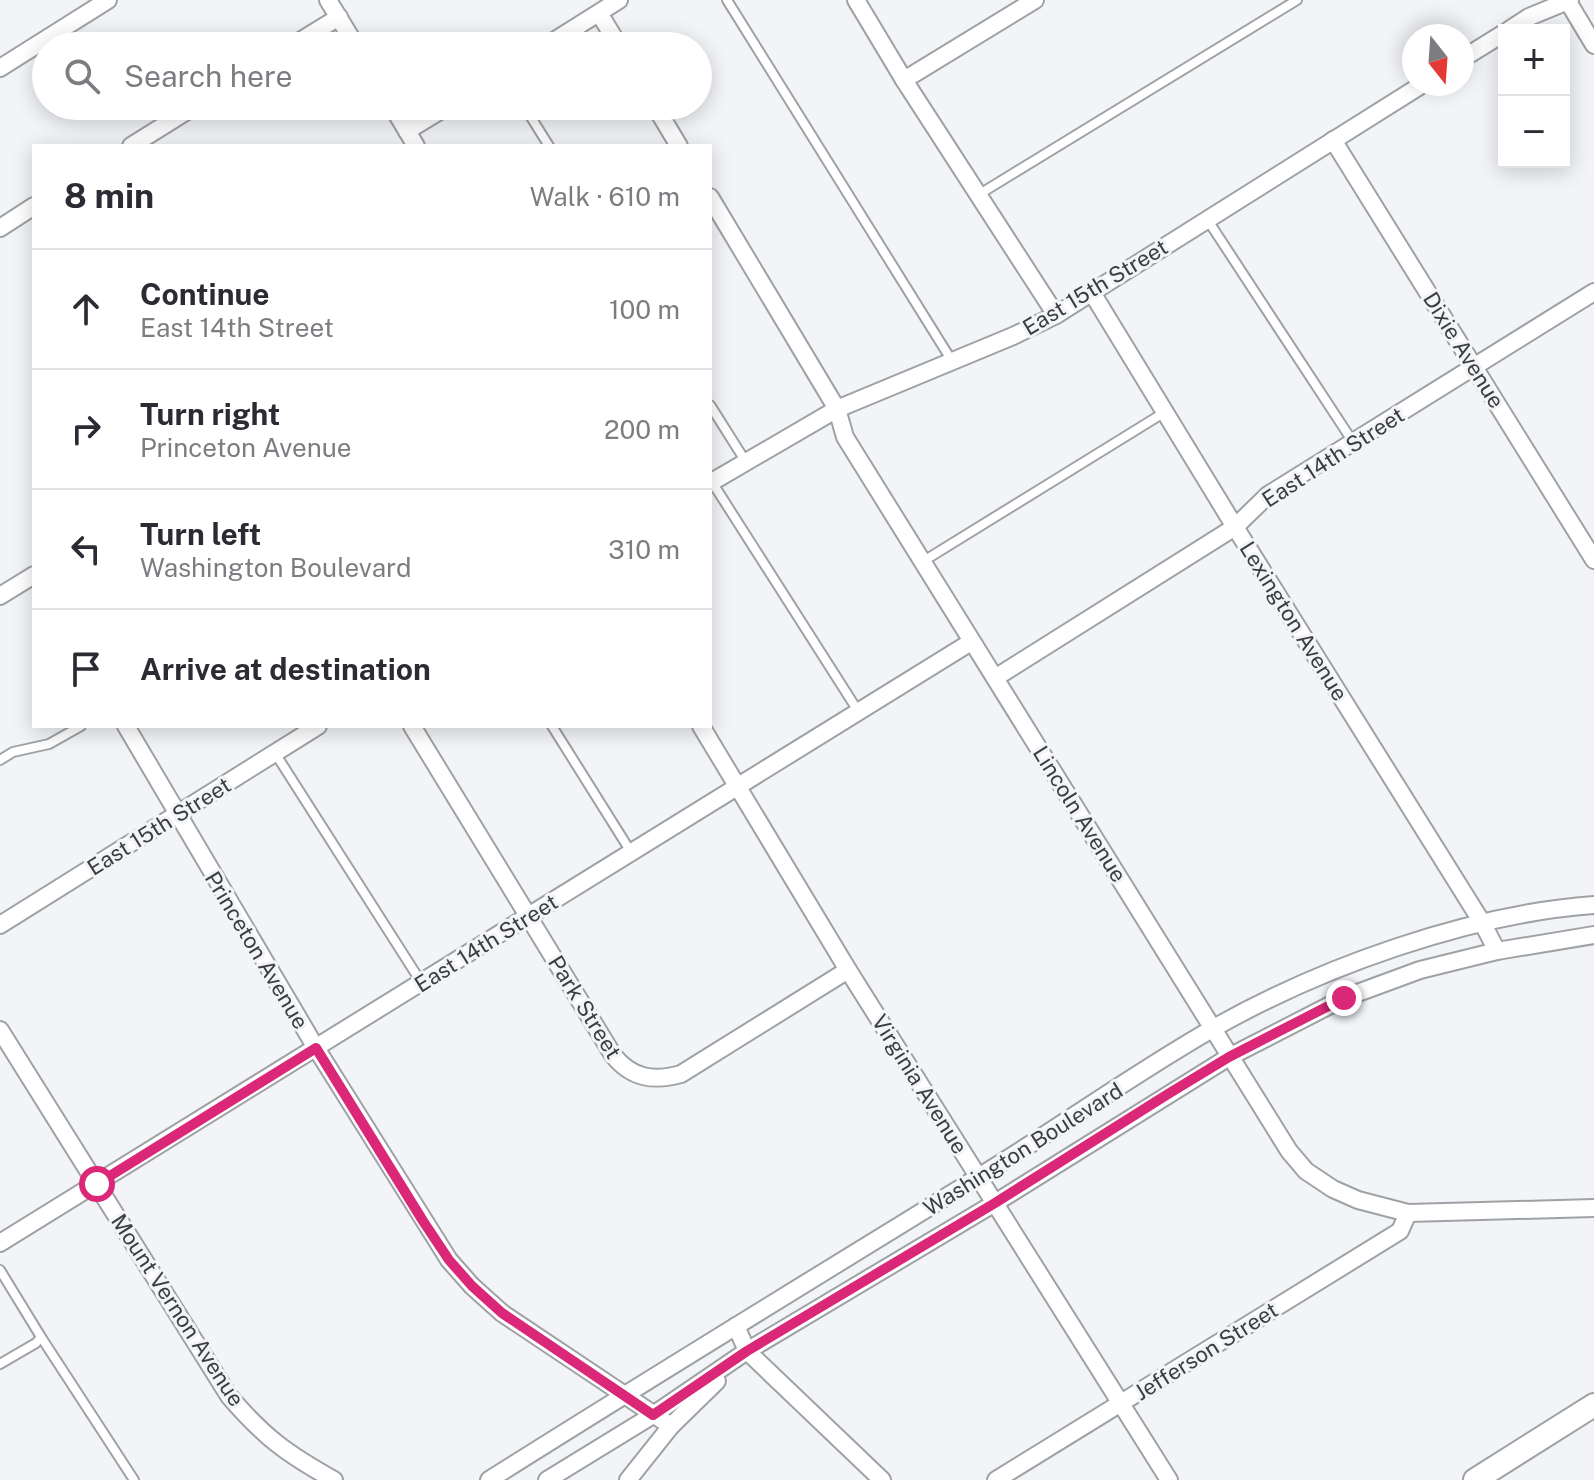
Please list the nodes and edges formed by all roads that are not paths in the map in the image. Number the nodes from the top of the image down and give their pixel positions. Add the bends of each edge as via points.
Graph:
1 (108, 0) edge
2 (328, 0) edge
3 (619, 0) edge
4 (727, 0) edge
5 (856, 0) edge
6 (1035, 0) edge
7 (1297, 0) edge
8 (1568, 0) edge
9 (599, 13) junction
10 (339, 17) junction
11 (1518, 24) edge
12 (57, 32) edge
13 (315, 32) edge
14 (348, 32) edge
15 (568, 32) edge
16 (611, 32) edge
17 (1498, 36) edge
18 (1594, 45) edge
19 (32, 48) edge
20 (1474, 51) edge
21 (0, 68) edge
22 (904, 80) junction
23 (1404, 96) edge
24 (173, 120) edge
25 (400, 120) edge
26 (425, 120) edge
27 (533, 120) edge
28 (663, 120) edge
29 (407, 131) junction
30 (1333, 140) junction
31 (134, 144) edge
32 (415, 144) edge
33 (548, 144) edge
34 (678, 144) edge
35 (978, 195) junction
36 (712, 200) edge
37 (32, 207) edge
38 (1207, 218) junction
39 (0, 228) edge
40 (1091, 291) junction
41 (1594, 292) edge
42 (1056, 315) junction
43 (952, 361) junction
44 (1475, 368) junction
45 (712, 408) edge
46 (837, 409) junction
47 (1165, 412) junction
48 (1354, 443) junction
49 (746, 462) junction
50 (712, 482) edge
51 (712, 485) edge
52 (1235, 527) junction
53 (1594, 560) edge
54 (922, 562) junction
55 (32, 576) edge
56 (0, 596) edge
57 (971, 642) junction
58 (995, 678) junction
59 (858, 711) junction
60 (77, 728) edge
61 (127, 728) edge
62 (315, 728) edge
63 (413, 728) edge
64 (553, 728) edge
65 (702, 728) edge
66 (275, 753) junction
67 (0, 760) edge
68 (736, 786) junction
69 (177, 815) junction
70 (631, 852) junction
71 (1594, 905) edge
72 (529, 917) junction
73 (1483, 924) junction
74 (0, 925) edge
75 (1594, 935) edge
76 (1497, 951) junction
77 (848, 970) junction
78 (422, 983) junction
79 (1213, 1029) junction
80 (0, 1030) edge
81 (316, 1048) junction
82 (1229, 1057) junction
83 (979, 1177) junction
84 (97, 1184) junction
85 (995, 1203) junction
86 (1594, 1208) edge
87 (1408, 1213) junction
88 (0, 1243) edge
89 (0, 1270) edge
90 (736, 1326) junction
91 (41, 1337) junction
92 (747, 1351) junction
93 (0, 1364) edge
94 (623, 1395) junction
95 (1121, 1403) junction
96 (1594, 1405) edge
97 (653, 1415) junction
98 (671, 1426) junction
99 (134, 1480) edge
100 (334, 1480) edge
101 (489, 1480) edge
102 (547, 1480) edge
103 (628, 1480) edge
104 (882, 1480) edge
105 (996, 1480) edge
106 (1169, 1480) edge
107 (1475, 1480) edge

1 - 12 street
2 - 10 street
3 - 9 street
4 - 43 lane
5 - 22 street
6 - 22 street
7 - 35 lane
8 - 11 street
8 - 18 street
9 - 15 street
9 - 16 street
10 - 13 street
10 - 14 street
17 - 20 street
19 - 21 street
22 - 35 street
23 - 30 street, East 15th Street
24 - 31 street
25 - 29 street
26 - 29 street
27 - 33 lane
28 - 34 street
29 - 32 street
30 - 38 street, East 15th Street
30 - 44 street, Dixie Avenue
35 - 42 street
36 - 46 street, Lincoln Avenue
37 - 39 street
38 - 40 street, East 15th Street
38 - 48 lane
40 - 42 street, East 15th Street
40 - 47 street, Lexington Avenue
41 - 44 street, East 14th Street
42 - 43 street, East 15th Street
43 - 46 street, East 15th Street
44 - 48 street, East 14th Street
44 - 53 street, Dixie Avenue
45 - 49 lane
46 - 49 street, East 15th Street
46 - 54 street, Lincoln Avenue via 845,437
47 - 52 street, Lexington Avenue
47 - 54 lane
48 - 52 street, East 14th Street via 1268,495
49 - 50 street, East 15th Street
51 - 59 lane
52 - 58 street, East 14th Street
52 - 73 street, Lexington Avenue
54 - 57 street, Lincoln Avenue
55 - 56 street
57 - 58 street, Lincoln Avenue
57 - 59 street, East 14th Street
58 - 79 street, Lincoln Avenue
59 - 68 street, East 14th Street
60 - 67 lane
61 - 69 street, Princeton Avenue
62 - 66 street, East 15th Street
63 - 72 street, Park Street
64 - 70 lane
65 - 68 street, Virginia Avenue
66 - 69 street, East 15th Street
66 - 78 lane
68 - 70 street, East 14th Street
68 - 77 street, Virginia Avenue
69 - 74 street, East 15th Street
69 - 81 street, Princeton Avenue
70 - 72 street, East 14th Street
71 - 73 street, Washington Boulevard
72 - 77 street, Park Street via 613,1055 631,1074 643,1077 681,1074
72 - 78 street, East 14th Street
73 - 76 street, Lexington Avenue
73 - 79 street, Washington Boulevard via 1390,950 1303,984
75 - 76 street, Washington Boulevard
76 - 82 street, Washington Boulevard via 1420,970 1344,998
77 - 83 street, Virginia Avenue
78 - 81 street, East 14th Street
79 - 82 street, Lincoln Avenue
79 - 83 street, Washington Boulevard
80 - 84 street, Mount Vernon Avenue
81 - 84 street, East 14th Street
81 - 94 street, Princeton Avenue via 423,1221 472,1286 502,1313
82 - 85 street, Washington Boulevard
82 - 87 street, Lincoln Avenue via 1306,1171 1358,1200
83 - 85 street, Virginia Avenue
83 - 90 street, Washington Boulevard
84 - 88 street, East 14th Street
84 - 100 street, Mount Vernon Avenue via 229,1396 257,1429
85 - 92 street, Washington Boulevard
85 - 95 street, Virginia Avenue
86 - 87 street, Lincoln Avenue
87 - 95 street, Jefferson Street via 1400,1231
89 - 91 lane
90 - 92 street
90 - 94 street, Washington Boulevard
91 - 93 lane
91 - 99 lane
92 - 97 street, Washington Boulevard
92 - 98 street
92 - 104 street
94 - 97 street, Princeton Avenue
94 - 101 street, Washington Boulevard
95 - 105 street, Jefferson Street
95 - 106 street, Virginia Avenue
96 - 107 street
97 - 98 street, Princeton Avenue
97 - 102 street, Washington Boulevard
98 - 103 street

